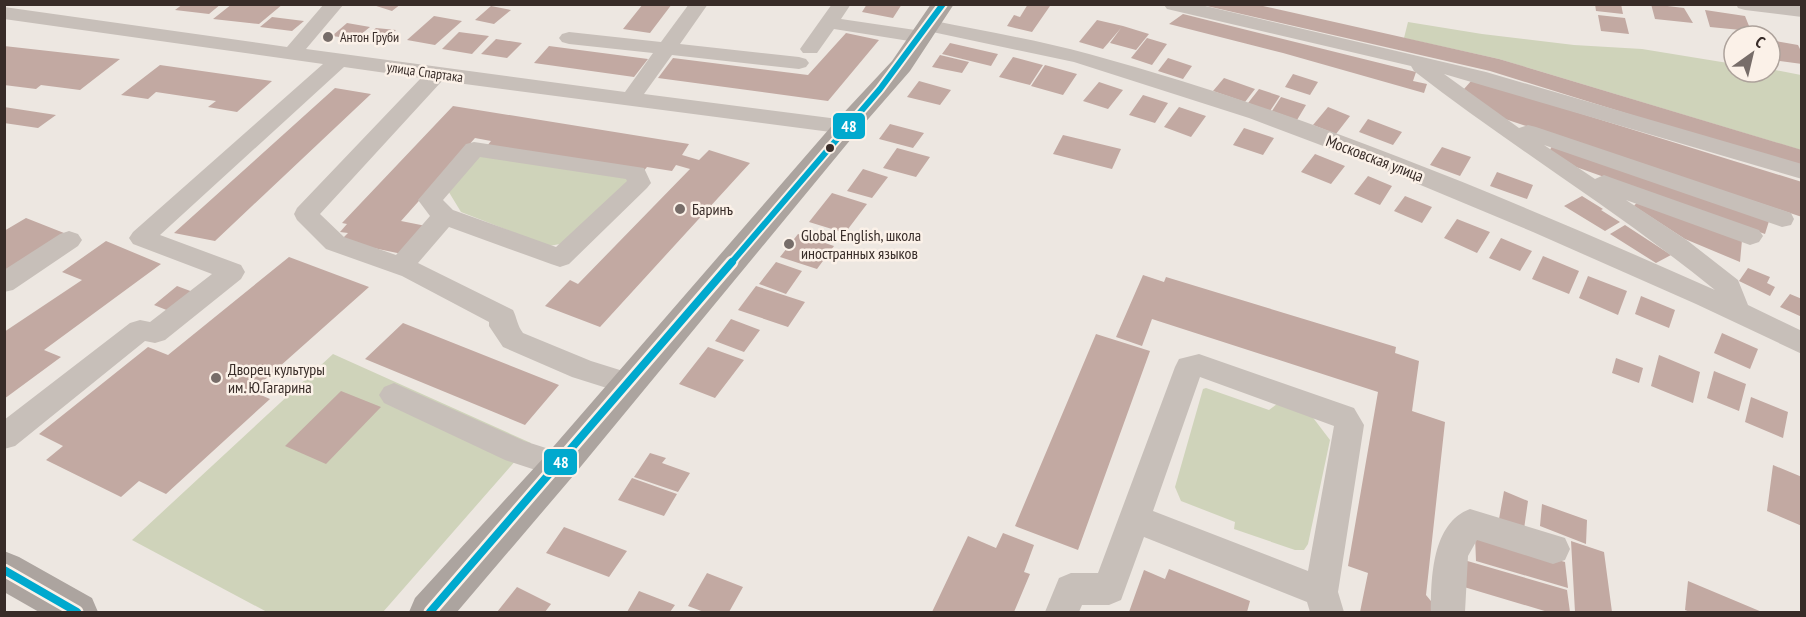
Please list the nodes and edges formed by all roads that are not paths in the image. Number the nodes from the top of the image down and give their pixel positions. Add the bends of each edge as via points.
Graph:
1 (335, 4) edge
2 (699, 4) edge
3 (842, 4) edge
4 (1745, 4) edge
5 (1174, 5) edge
6 (1802, 11) edge
7 (4, 13) edge
8 (932, 22) edge
9 (830, 23) junction
10 (569, 38) dead end
11 (668, 48) junction
12 (292, 52) junction
13 (340, 60) junction
14 (1415, 62) junction
15 (436, 74) junction
16 (631, 98) junction
17 (1490, 119) junction
18 (846, 127) junction
19 (1567, 170) junction
20 (1802, 172) edge
21 (444, 216) junction
22 (1782, 219) dead end
23 (1749, 236) dead end
24 (69, 240) dead end
25 (400, 266) junction
26 (4, 283) edge
27 (1735, 308) junction
28 (1802, 344) edge
29 (629, 384) junction
30 (394, 395) dead end
31 (4, 437) edge
32 (560, 465) junction
33 (1135, 519) junction
34 (1553, 549) dead end
35 (4, 570) edge
36 (1324, 602) edge
37 (77, 612) edge
38 (430, 612) edge
39 (1062, 612) edge
40 (1448, 612) edge

1 - 12 street
2 - 11 street
3 - 9 street
4 - 6 street
5 - 14 street
7 - 12 street, улица Спартака
8 - 9 street, Московская улица
8 - 18 main road via 901,66
8 - 27 street, Московская улица via 1080,58 1310,133 1454,189
9 - 11 street via 805,56
10 - 11 street
11 - 16 street
12 - 13 street, улица Спартака
13 - 15 street, улица Спартака
13 - 31 street via 142,238 232,272 155,333 140,330
14 - 17 street
14 - 20 street via 1479,76
15 - 16 street, улица Спартака
15 - 25 street via 306,214 335,243
16 - 18 street, улица Спартака
17 - 19 street
17 - 22 street
18 - 29 main road
19 - 23 street
19 - 27 street via 1680,247 1729,287
21 - 21 street via 430,200 474,149 636,173 639,183 560,258
21 - 25 street
24 - 26 street
25 - 29 street via 510,310 504,326 513,340
27 - 28 street, Московская улица
29 - 32 main road
30 - 32 street via 516,451
32 - 38 main road
33 - 36 street
33 - 36 street via 1189,367 1199,365 1343,416 1349,425
33 - 39 street via 1109,590 1071,589
34 - 40 street via 1470,523 1450,552
35 - 37 main road

